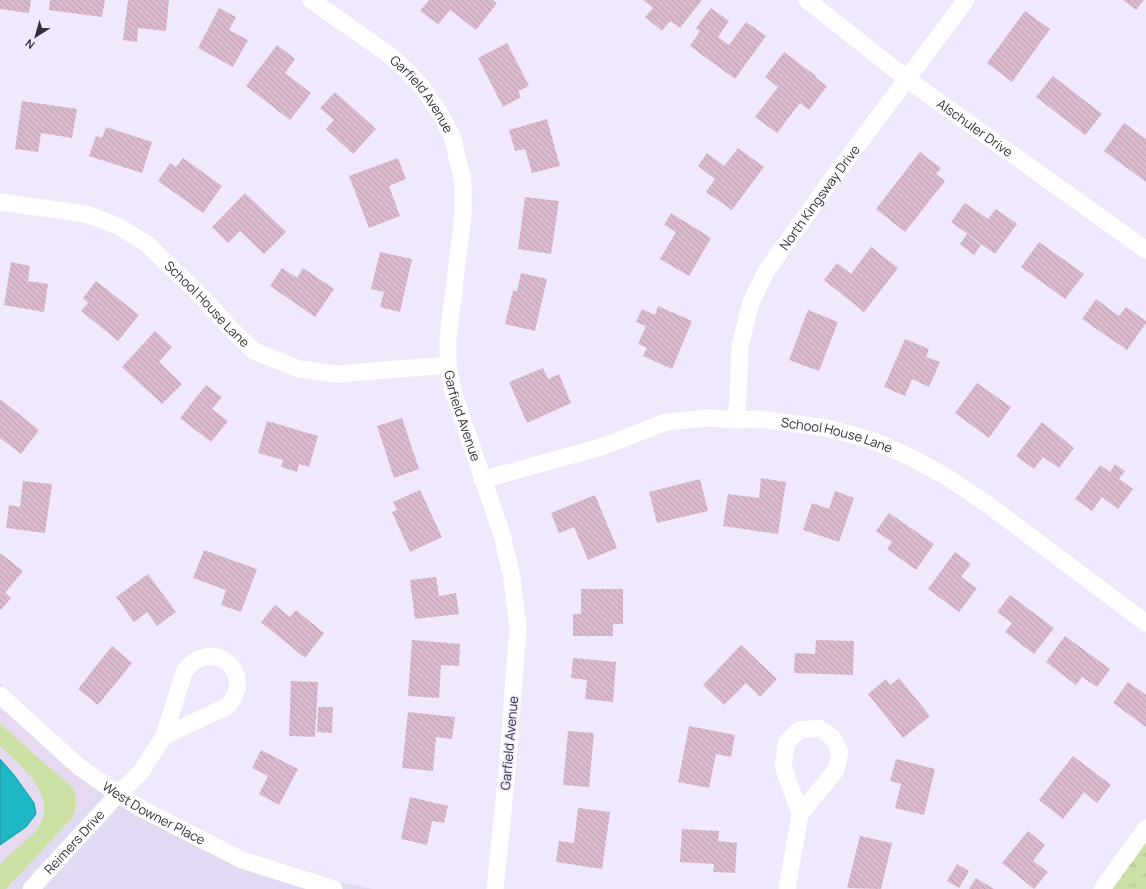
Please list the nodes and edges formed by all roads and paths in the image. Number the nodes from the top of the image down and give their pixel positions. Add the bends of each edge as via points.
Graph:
1 (311, 0) edge
2 (806, 0) edge
3 (966, 0) edge
4 (908, 79) junction
5 (0, 202) edge
6 (1146, 250) edge
7 (448, 365) junction
8 (735, 420) junction
9 (482, 480) junction
10 (1146, 624) edge
11 (0, 695) edge
12 (164, 736) junction
13 (118, 794) junction
14 (800, 814) junction
15 (1146, 828) edge
16 (31, 889) edge
17 (334, 889) edge
18 (495, 889) edge
19 (787, 889) edge
20 (1102, 889) edge

1 - 7 street, Garfield Avenue via 388,54 406,70 422,87 452,136 463,182 464,198 462,235 448,338
2 - 4 street, Alschuler Drive
3 - 4 street, North Kingsway Drive
4 - 6 street, Alschuler Drive
4 - 8 street, North Kingsway Drive via 778,253 758,286 749,309 740,346
5 - 7 street, School House Lane via 86,214 118,226 147,244 254,351 299,369 337,374
7 - 9 street, Garfield Avenue via 452,391
8 - 9 street, School House Lane via 709,418 666,422 601,447
8 - 10 street, School House Lane via 759,419 827,428 862,437 912,458 947,477 987,504
9 - 18 street, Garfield Avenue via 503,538 512,578 518,626
11 - 13 street, West Downer Place via 78,766
12 - 12 street, Reimers Drive via 228,706 236,696 238,683 232,667 222,659 210,656 202,657 189,666 184,672
12 - 13 street, Reimers Drive via 141,772
13 - 16 street, Reimers Drive
13 - 17 street, West Downer Place via 242,860
14 - 14 street via 836,770 840,752 832,738 819,728 800,730 787,742 783,766
14 - 19 street
15 - 20 street

